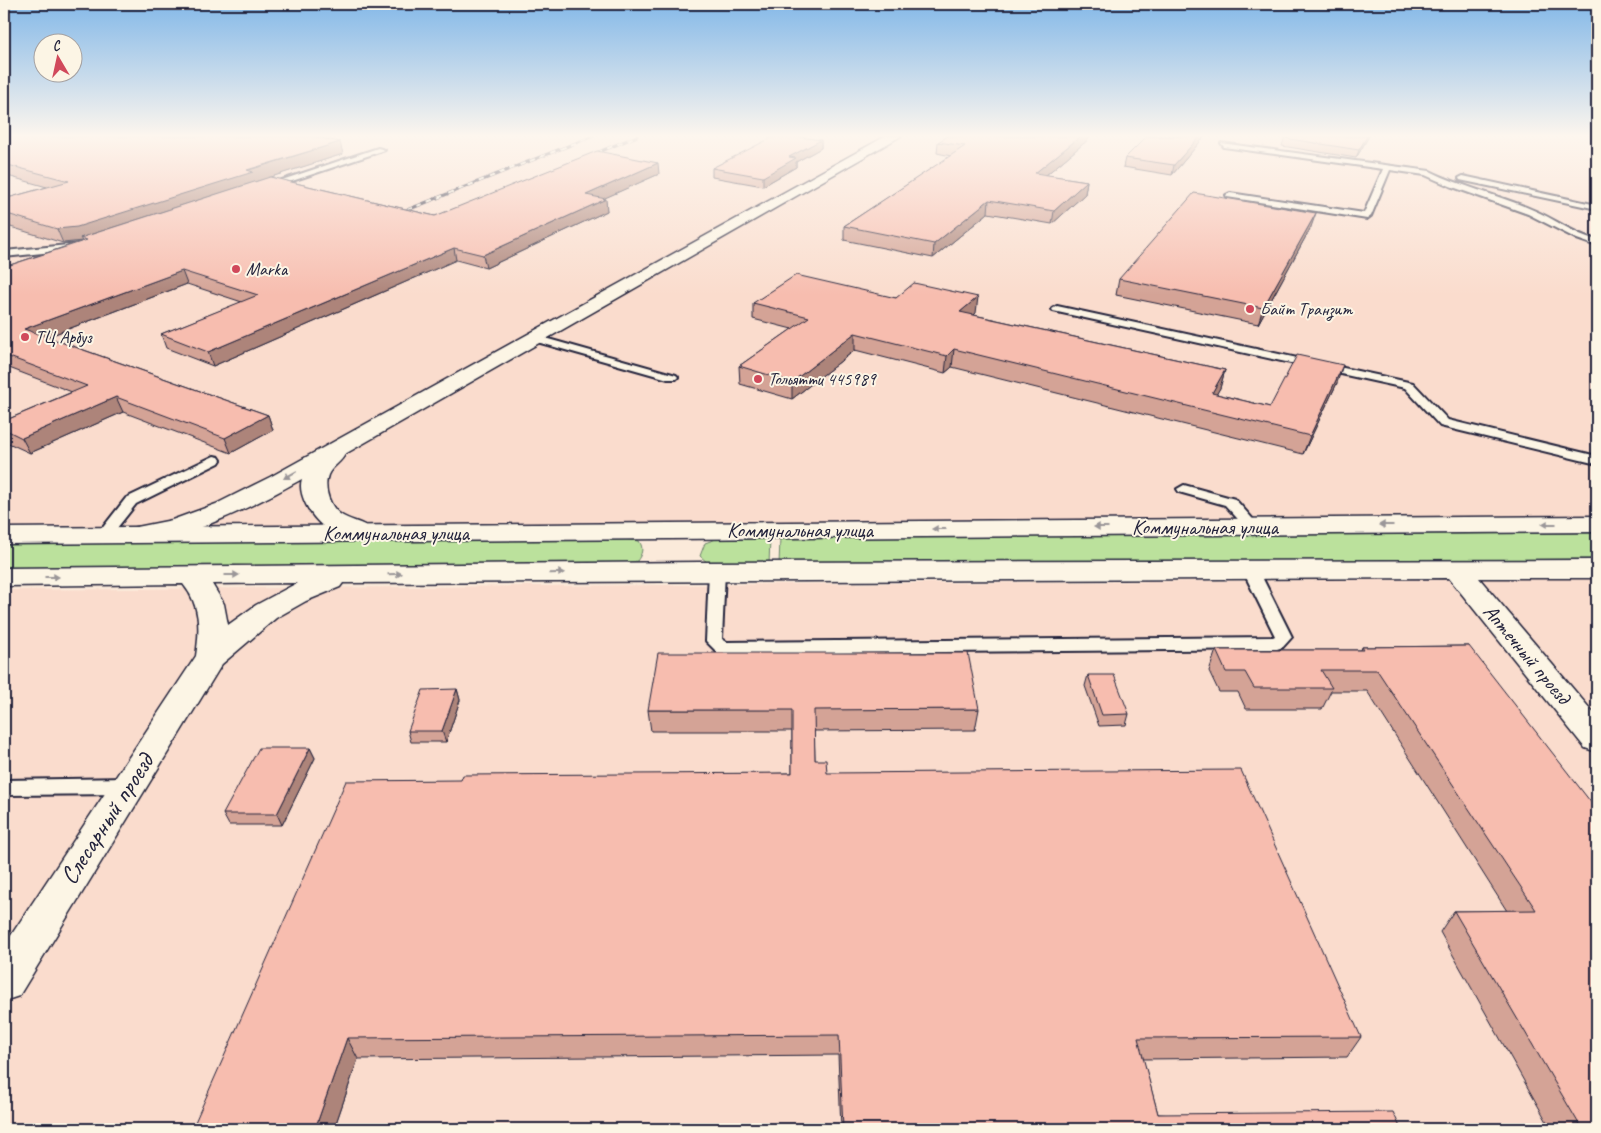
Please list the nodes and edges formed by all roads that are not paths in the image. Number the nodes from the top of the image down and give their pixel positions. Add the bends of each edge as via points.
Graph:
1 (801, 189) edge
2 (1378, 189) edge
3 (1464, 189) edge
4 (1513, 189) edge
5 (1230, 195) dead end
6 (1597, 207) edge
7 (1597, 243) edge
8 (85, 246) edge
9 (4, 254) edge
10 (1057, 309) dead end
11 (534, 338) junction
12 (672, 377) dead end
13 (348, 443) junction
14 (214, 460) dead end
15 (1597, 460) edge
16 (1184, 489) dead end
17 (1597, 524) edge
18 (1252, 526) junction
19 (638, 531) junction
20 (701, 531) junction
21 (361, 533) junction
22 (132, 535) junction
23 (4, 536) edge
24 (104, 536) junction
25 (1597, 569) edge
26 (1251, 570) junction
27 (1457, 570) junction
28 (709, 571) junction
29 (629, 572) junction
30 (348, 574) junction
31 (191, 576) junction
32 (4, 577) edge
33 (211, 657) junction
34 (1595, 733) edge
35 (128, 786) junction
36 (4, 788) edge
37 (4, 982) edge

1 - 11 main road
2 - 5 lane via 1366,216
3 - 7 lane via 1533,213 1561,229
4 - 6 lane
8 - 9 lane
10 - 15 lane via 1409,385 1444,423
11 - 12 lane
11 - 13 main road
13 - 21 main road via 318,469 313,483 316,501 332,521
13 -> 22 main road via 225,509 179,526
14 - 24 lane via 131,502
16 - 18 lane via 1230,502
17 -> 18 main road, Коммунальная улица
18 -> 20 main road, Коммунальная улица
19 - 20 main road, Коммунальная улица
19 - 21 main road, Коммунальная улица
19 - 29 main road via 654,539 658,549 650,561
20 - 28 main road via 681,550 685,562
21 - 22 main road, Коммунальная улица
22 - 24 main road, Коммунальная улица
23 - 24 main road, Коммунальная улица
25 - 27 main road, Коммунальная улица
26 - 27 main road, Коммунальная улица
26 - 28 main road, Коммунальная улица
26 - 28 lane via 1284,637 1277,642 723,648 714,641
27 - 34 main road, Аптечный проезд
28 - 29 main road, Коммунальная улица
30 -> 29 main road, Коммунальная улица
31 -> 30 main road, Коммунальная улица
30 - 33 main road, Слесарный проезд via 309,588 262,612
32 -> 31 main road, Коммунальная улица
31 - 33 main road, Слесарный проезд via 204,590 214,614
33 - 35 main road, Слесарный проезд
35 - 36 lane
35 - 37 main road, Слесарный проезд

